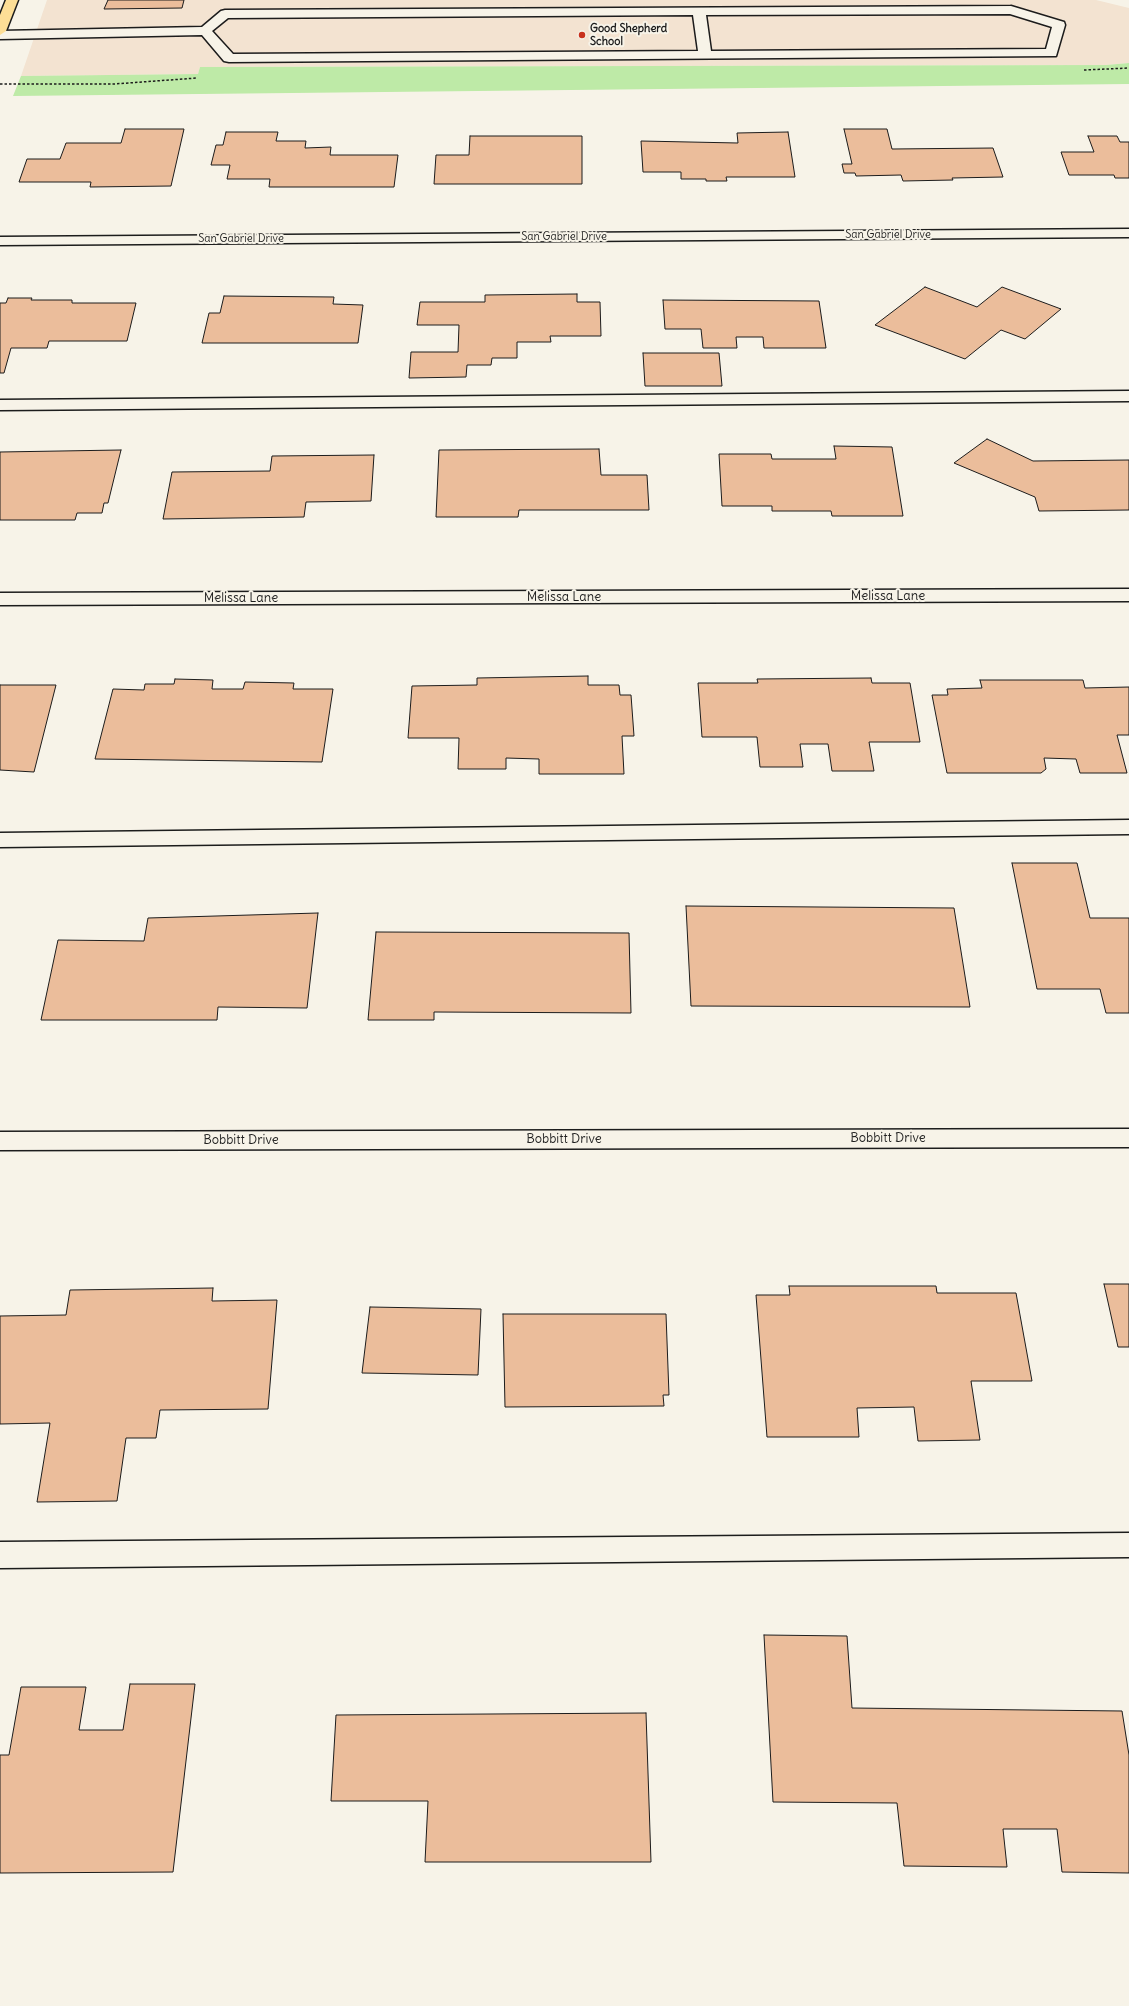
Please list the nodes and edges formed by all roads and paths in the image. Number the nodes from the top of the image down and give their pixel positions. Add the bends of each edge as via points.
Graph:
1 (12, 0) edge
2 (227, 0) edge
3 (315, 0) edge
4 (698, 12) junction
5 (225, 14) junction
6 (314, 14) junction
7 (0, 31) edge
8 (205, 31) junction
9 (0, 35) edge
10 (705, 55) junction
11 (0, 84) edge
12 (5, 84) dead end
13 (1129, 233) edge
14 (0, 240) edge
15 (1129, 396) edge
16 (0, 405) edge
17 (1129, 595) edge
18 (0, 599) edge
19 (1129, 827) edge
20 (0, 840) edge
21 (1129, 1138) edge
22 (0, 1141) edge
23 (1129, 1545) edge
24 (0, 1554) edge

1 - 7 main road
2 - 5 street
3 - 6 street
4 - 6 street
4 - 10 street
4 - 10 street via 1011,10 1059,25 1051,53
5 - 6 street
5 - 8 street
8 - 9 street
8 - 10 street via 229,58
11 - 12 path
13 - 14 street, San Gabriel Drive
15 - 16 street
17 - 18 street, Melissa Lane
19 - 20 street
21 - 22 street, Bobbitt Drive
23 - 24 street

